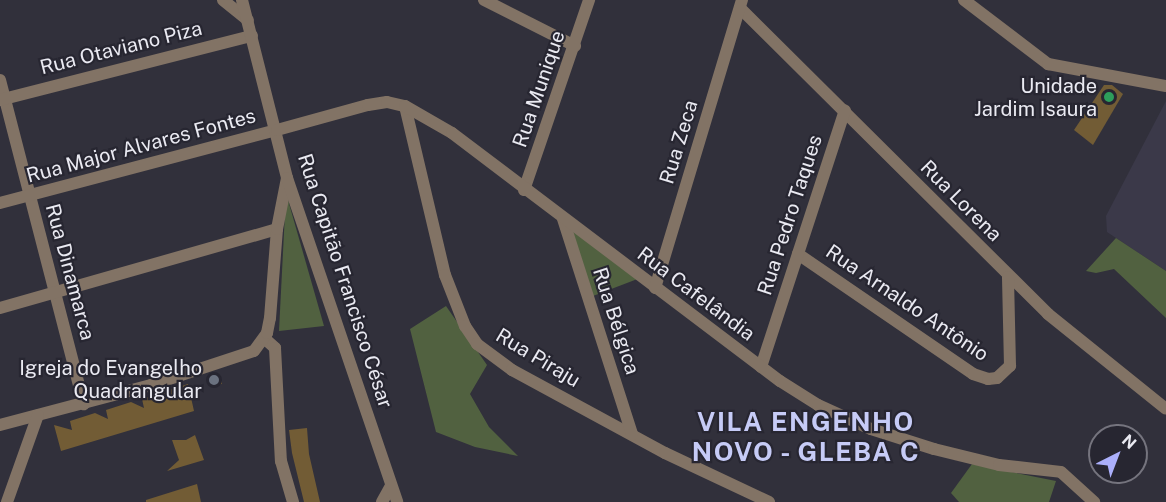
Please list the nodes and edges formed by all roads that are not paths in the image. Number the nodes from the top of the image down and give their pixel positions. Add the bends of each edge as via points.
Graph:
1 (223, 0) edge
2 (243, 0) edge
3 (484, 0) edge
4 (589, 0) edge
5 (964, 0) edge
6 (741, 4) edge
7 (248, 21) junction
8 (252, 36) junction
9 (574, 46) junction
10 (0, 80) edge
11 (1166, 86) edge
12 (2, 99) edge
13 (405, 106) junction
14 (845, 110) junction
15 (291, 126) joint
16 (277, 130) junction
17 (287, 178) junction
18 (524, 190) junction
19 (30, 195) junction
20 (0, 203) edge
21 (563, 219) junction
22 (277, 229) junction
23 (798, 254) junction
24 (1008, 276) junction
25 (655, 288) junction
26 (55, 292) junction
27 (0, 308) edge
28 (264, 338) junction
29 (761, 367) junction
30 (84, 404) junction
31 (1166, 409) edge
32 (38, 415) junction
33 (0, 425) edge
34 (632, 434) junction
35 (391, 486) junction
36 (754, 498) edge
37 (7, 502) edge
38 (293, 502) edge
39 (382, 502) edge
40 (397, 502) edge
41 (769, 502) edge
42 (1094, 502) edge

1 - 7 street
2 - 7 street, Rua Capitão Francisco César
3 - 9 street
4 - 9 street, Rua Munique
5 - 11 street via 1048,64
6 - 14 street, Rua Lorena
6 - 25 street, Rua Zeca
7 - 8 street, Rua Capitão Francisco César
8 - 12 street, Rua Otaviano Piza
8 - 16 street, Rua Capitão Francisco César
9 - 18 street, Rua Munique
10 - 12 street, Rua Dinamarca
12 - 19 street, Rua Dinamarca
13 - 15 street, Rua Cafelândia via 387,102 368,105
13 - 18 street, Rua Cafelândia via 452,133
13 - 34 street, Rua Piraju via 445,275 465,326 477,344 512,370
14 - 23 street, Rua Pedro Taques
14 - 24 street, Rua Lorena
15 - 16 street, Rua Major Alvares Fontes
16 - 17 street, Rua Capitão Francisco César
16 - 19 street, Rua Major Alvares Fontes
17 - 22 street
17 - 35 street, Rua Capitão Francisco César
18 - 21 street, Rua Cafelândia
19 - 20 street, Rua Major Alvares Fontes
19 - 26 street, Rua Dinamarca
21 - 25 street, Rua Cafelândia
21 - 34 street, Rua Bélgica
22 - 26 street
22 - 28 street via 270,318
23 - 24 street, Rua Arnaldo Antônio via 973,374 988,379 997,378 1010,366
23 - 29 street, Rua Pedro Taques
24 - 31 street, Rua Lorena via 1048,314
25 - 29 street, Rua Cafelândia
26 - 27 street
26 - 30 street, Rua Dinamarca
28 - 30 street via 246,356
28 - 38 street via 275,348 281,461
29 - 42 street, Rua Cafelândia via 818,405 862,425 999,465 1061,472
30 - 32 street
32 - 33 street
32 - 37 street
34 - 36 street, Rua Piraju
35 - 39 street
35 - 40 street, Rua Capitão Francisco César
36 - 41 street, Rua Piraju

